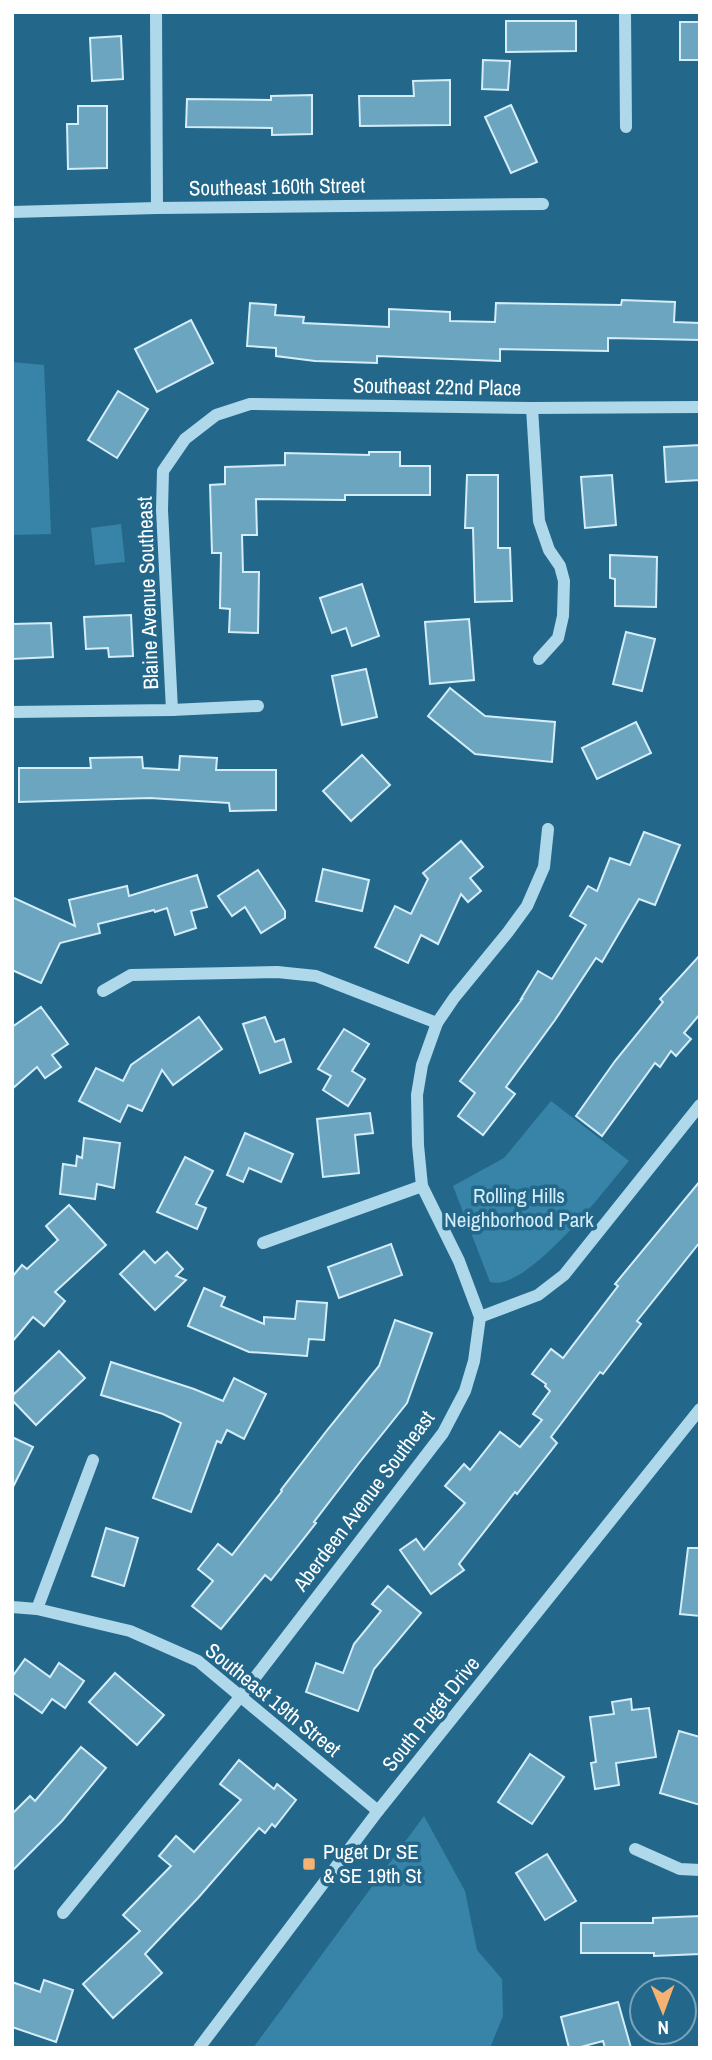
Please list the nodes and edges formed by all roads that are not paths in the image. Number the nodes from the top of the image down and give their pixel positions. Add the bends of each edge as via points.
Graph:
1 (156, 12) edge
2 (625, 12) edge
3 (626, 127) dead end
4 (543, 204) dead end
5 (157, 208) junction
6 (12, 212) edge
7 (700, 407) edge
8 (532, 408) junction
9 (185, 439) joint
10 (539, 659) dead end
11 (258, 706) dead end
12 (172, 710) junction
13 (12, 712) edge
14 (548, 829) dead end
15 (103, 991) dead end
16 (437, 1023) junction
17 (700, 1105) edge
18 (422, 1186) junction
19 (263, 1243) dead end
20 (480, 1317) junction
21 (700, 1409) edge
22 (93, 1460) dead end
23 (12, 1607) edge
24 (37, 1609) junction
25 (240, 1697) junction
26 (378, 1811) junction
27 (635, 1850) dead end
28 (700, 1870) edge
29 (63, 1913) dead end
30 (199, 2048) edge

1 - 5 street
2 - 3 street
4 - 5 street, Southeast 160th Street
5 - 6 street, Southeast 160th Street
7 - 8 street, Southeast 22nd Place
8 - 9 street, Southeast 22nd Place via 250,404 216,415
8 - 10 street via 540,521 564,581 558,638
9 - 12 street, Blaine Avenue Southeast via 163,471
11 - 12 street
12 - 13 street
14 - 16 street, Aberdeen Avenue Southeast via 544,867 527,906
15 - 16 street via 131,975 277,972 316,976
16 - 18 street, Aberdeen Avenue Southeast via 417,1095
17 - 20 street via 564,1275 538,1294
18 - 19 street
18 - 20 street, Aberdeen Avenue Southeast
20 - 25 street, Aberdeen Avenue Southeast via 465,1391 443,1433
21 - 26 street, South Puget Drive
22 - 24 street
23 - 24 street, Southeast 19th Street
24 - 25 street, Southeast 19th Street via 130,1630 198,1661
25 - 26 street, Southeast 19th Street
25 - 29 street, Aberdeen Avenue Southeast
26 - 30 street, South Puget Drive
27 - 28 street via 680,1870

